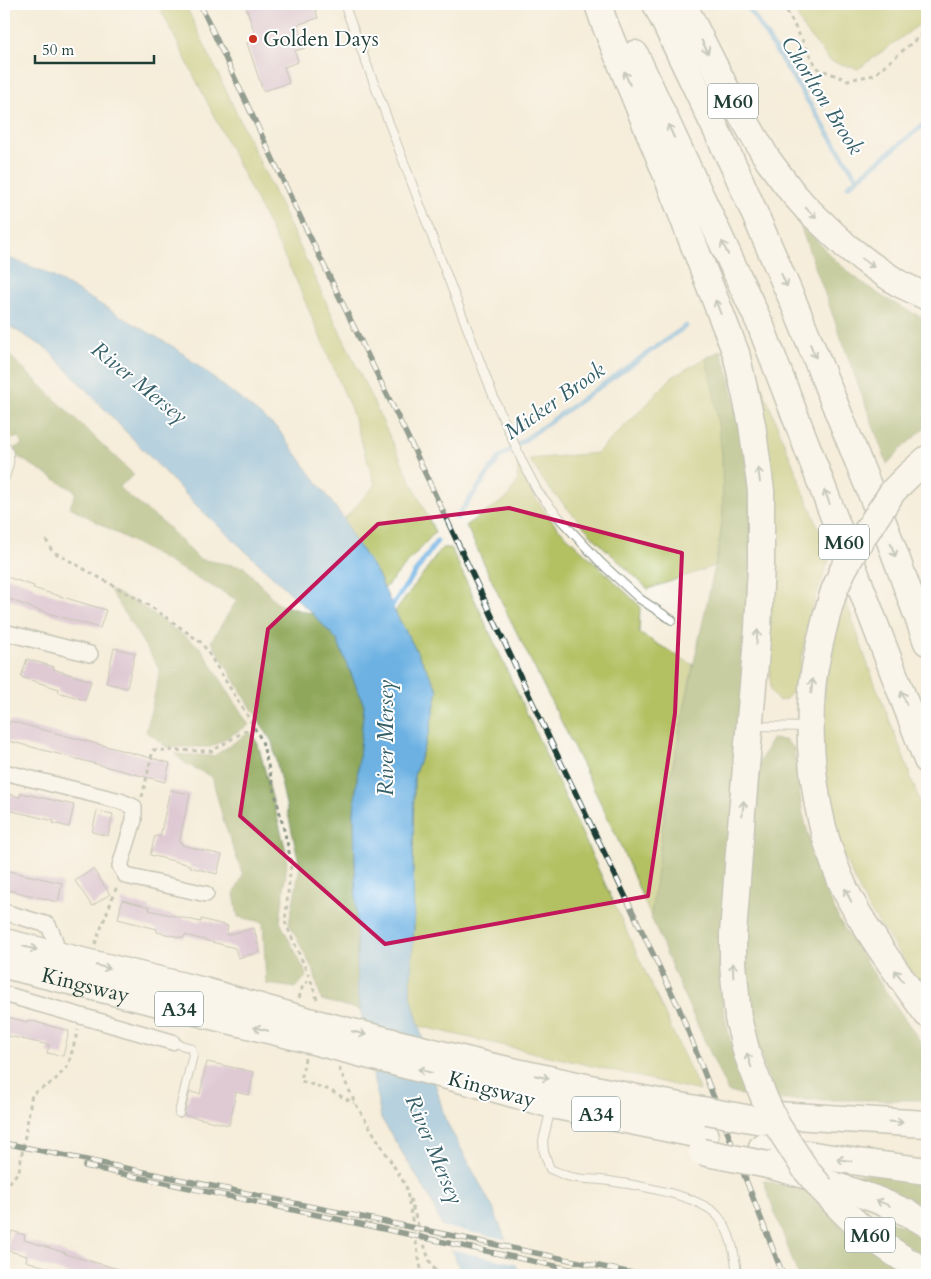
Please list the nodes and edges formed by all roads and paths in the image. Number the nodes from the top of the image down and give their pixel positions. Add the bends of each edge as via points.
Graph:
1 (344, 4) edge
2 (598, 4) edge
3 (612, 4) edge
4 (656, 4) edge
5 (683, 4) edge
6 (783, 4) edge
7 (927, 30) edge
8 (927, 297) edge
9 (4, 444) edge
10 (927, 459) edge
11 (4, 479) edge
12 (46, 540) dead end
13 (672, 620) dead end
14 (5, 637) edge
15 (927, 642) edge
16 (90, 654) dead end
17 (253, 726) junction
18 (750, 726) junction
19 (811, 727) junction
20 (927, 760) edge
21 (4, 772) edge
22 (134, 807) junction
23 (126, 876) junction
24 (206, 894) dead end
25 (4, 912) edge
26 (97, 939) dead end
27 (4, 942) edge
28 (4, 965) edge
29 (53, 966) junction
30 (310, 978) junction
31 (4, 994) edge
32 (927, 1014) edge
33 (82, 1016) junction
34 (308, 1026) junction
35 (172, 1042) joint
36 (338, 1066) dead end
37 (492, 1077) junction
38 (355, 1103) junction
39 (556, 1105) junction
40 (179, 1113) dead end
41 (761, 1118) junction
42 (702, 1123) junction
43 (927, 1124) edge
44 (927, 1142) edge
45 (765, 1156) junction
46 (927, 1171) edge
47 (406, 1186) junction
48 (4, 1189) edge
49 (927, 1224) edge
50 (927, 1272) edge
51 (422, 1275) edge
52 (438, 1275) edge
53 (737, 1275) edge

1 - 13 lane via 496,404 538,492 600,562 640,599
18 -> 2 highway, M60 via 761,564 761,492 752,424 736,352
20 -> 3 highway, M60 via 760,324
4 -> 15 highway, M60 via 736,171 795,306 886,530
5 -> 8 highway, M60 via 724,85 768,160 792,192 846,246 898,283
6 - 7 path via 817,68 846,80 874,75
9 - 11 lane via 10,459
19 -> 10 highway, M60, bridge via 816,656 843,570 893,491
12 - 17 path via 52,551 150,606 202,643
14 - 16 street
17 - 22 path via 212,751 153,750 141,799
17 - 30 path via 262,741 291,864 285,922
18 - 19 lane
50 -> 18 highway, M60, bridge via 863,1229 806,1170 777,1126 747,1054 738,1018 733,963
32 -> 19 highway, M60 via 877,944 841,881 816,792
21 - 22 street
22 - 23 street via 134,820 120,866
23 - 24 street
23 - 26 path via 116,888
25 - 29 street, Kingsway via 48,926 56,946
27 -> 29 highway, Kingsway / A34
28 - 29 highway, Kingsway / A34
29 - 34 highway, Kingsway / A34 via 204,991
30 - 34 path
30 - 34 path via 302,988
31 - 33 street, Kingsway
33 - 35 street, Kingsway
33 - 48 path via 68,1066 53,1082 32,1094 19,1170
34 - 37 highway, Kingsway / A34, bridge
34 - 38 path via 301,1081 328,1089
35 - 40 lane via 192,1048 194,1055
36 - 38 path
37 - 39 highway, Kingsway / A34
37 -> 42 highway, Kingsway / A34 via 627,1096
38 - 47 path
39 - 42 highway, Kingsway / A34
39 - 53 lane via 543,1140 550,1169 568,1176 679,1195 708,1208 726,1229 735,1251
41 - 42 highway, bridge
41 -> 43 highway
41 - 44 highway via 828,1132
42 - 45 highway, Kingsway / A34
46 -> 45 highway, Kingsway / A34
49 -> 45 highway via 908,1213 801,1174
47 - 51 path
47 - 52 path via 429,1260

